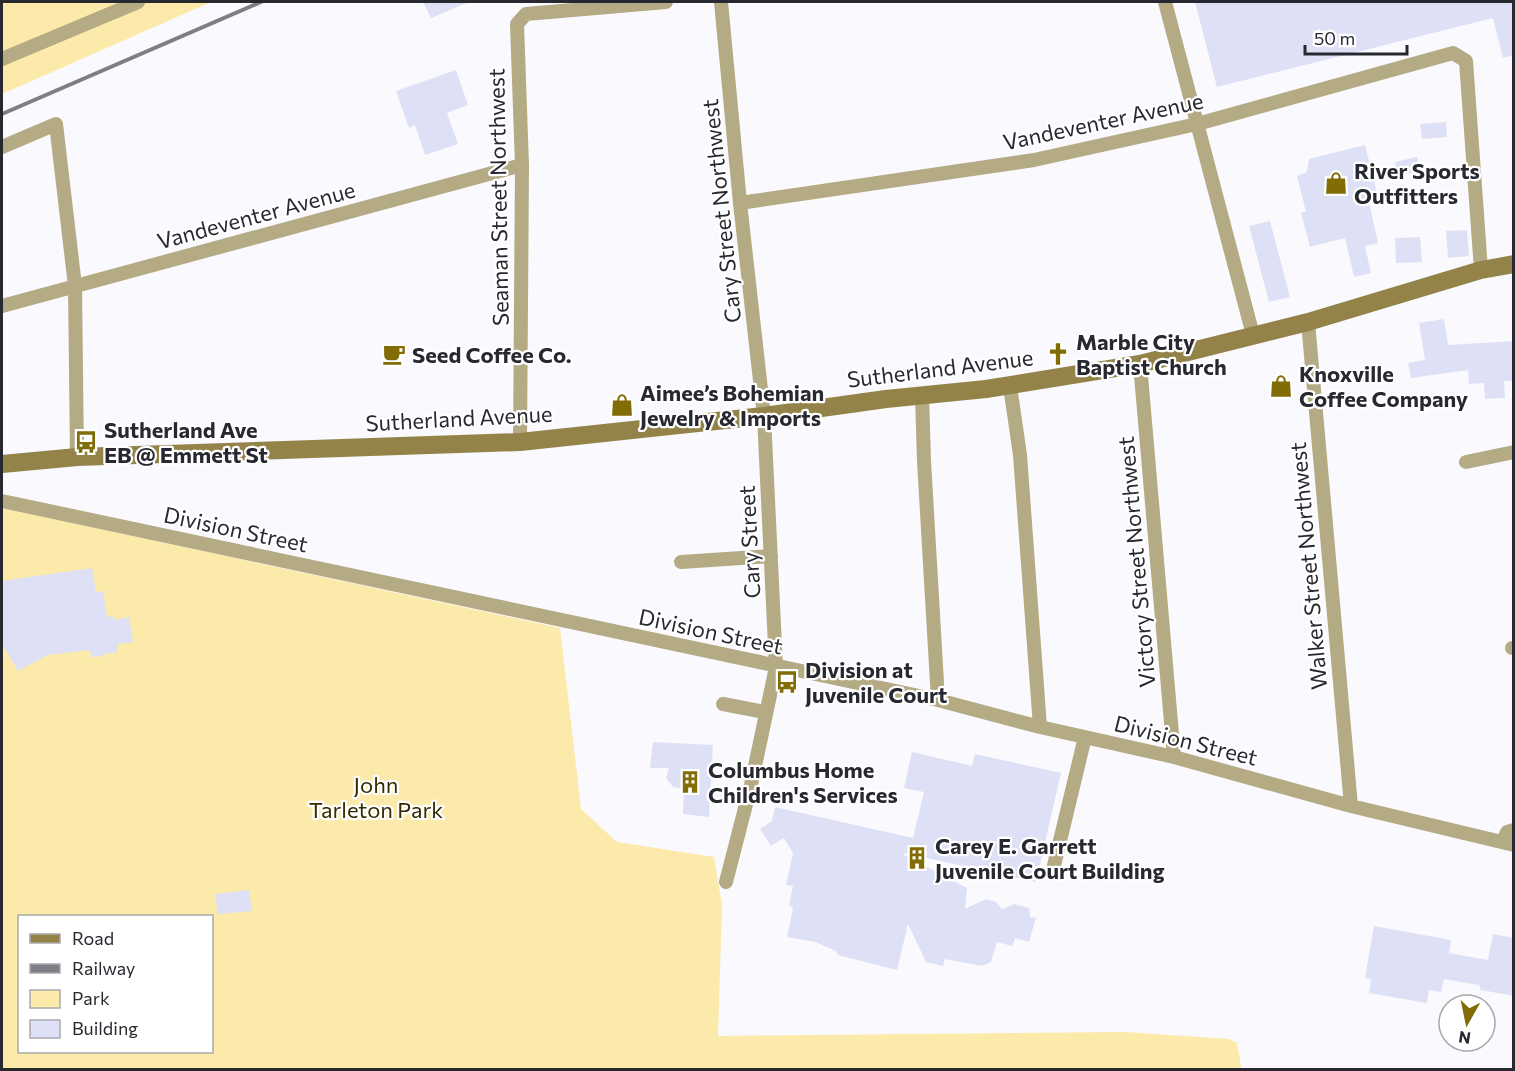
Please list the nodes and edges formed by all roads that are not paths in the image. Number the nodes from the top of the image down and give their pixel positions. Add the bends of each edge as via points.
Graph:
1 (138, 2) edge
2 (666, 2) edge
3 (721, 2) edge
4 (1165, 2) edge
5 (2, 59) edge
6 (1197, 124) junction
7 (2, 147) edge
8 (522, 165) junction
9 (740, 203) junction
10 (1514, 264) edge
11 (1481, 270) junction
12 (75, 285) junction
13 (2, 306) edge
14 (1308, 321) junction
15 (1253, 335) junction
16 (1140, 364) junction
17 (1010, 386) junction
18 (922, 395) junction
19 (764, 416) junction
20 (520, 442) junction
21 (1514, 452) edge
22 (77, 456) junction
23 (1466, 462) dead end
24 (2, 464) edge
25 (2, 501) edge
26 (771, 556) junction
27 (681, 562) dead end
28 (776, 667) junction
29 (938, 700) junction
30 (723, 704) dead end
31 (765, 712) junction
32 (1040, 727) junction
33 (1085, 737) junction
34 (1174, 757) junction
35 (1351, 806) junction
36 (1509, 837) edge
37 (1052, 874) dead end
38 (726, 882) dead end

1 - 5 street
2 - 8 street, Seaman Street Northwest via 526,14 517,24
3 - 9 street, Cary Street Northwest
4 - 6 street
6 - 9 street, Vandeventer Avenue via 1034,160
6 - 11 street, Vandeventer Avenue via 1453,53 1466,61
6 - 15 street
7 - 12 street via 56,124
8 - 12 street, Vandeventer Avenue
8 - 20 street, Seaman Street Northwest
9 - 19 street, Cary Street Northwest
10 - 11 street, Sutherland Avenue
11 - 14 street, Sutherland Avenue
12 - 13 street, Vandeventer Avenue
12 - 22 street
14 - 15 street, Sutherland Avenue
14 - 35 street, Walker Street Northwest
15 - 16 street, Sutherland Avenue
16 - 17 street, Sutherland Avenue
16 - 34 street, Victory Street Northwest
17 - 18 street, Sutherland Avenue
17 - 32 street via 1020,455
18 - 19 street, Sutherland Avenue
18 - 29 street
19 - 20 street, Sutherland Avenue
19 - 26 street, Cary Street
20 - 22 street, Sutherland Avenue
21 - 23 street
22 - 24 street, Sutherland Avenue
25 - 28 street, Division Street
26 - 27 street
26 - 28 street, Cary Street
28 - 29 street, Division Street
28 - 31 street, Cary Street
29 - 32 street, Division Street
30 - 31 street
31 - 38 street, Cary Street
32 - 33 street, Division Street
33 - 34 street, Division Street
33 - 37 street
34 - 35 street, Division Street
35 - 36 street, Division Street

